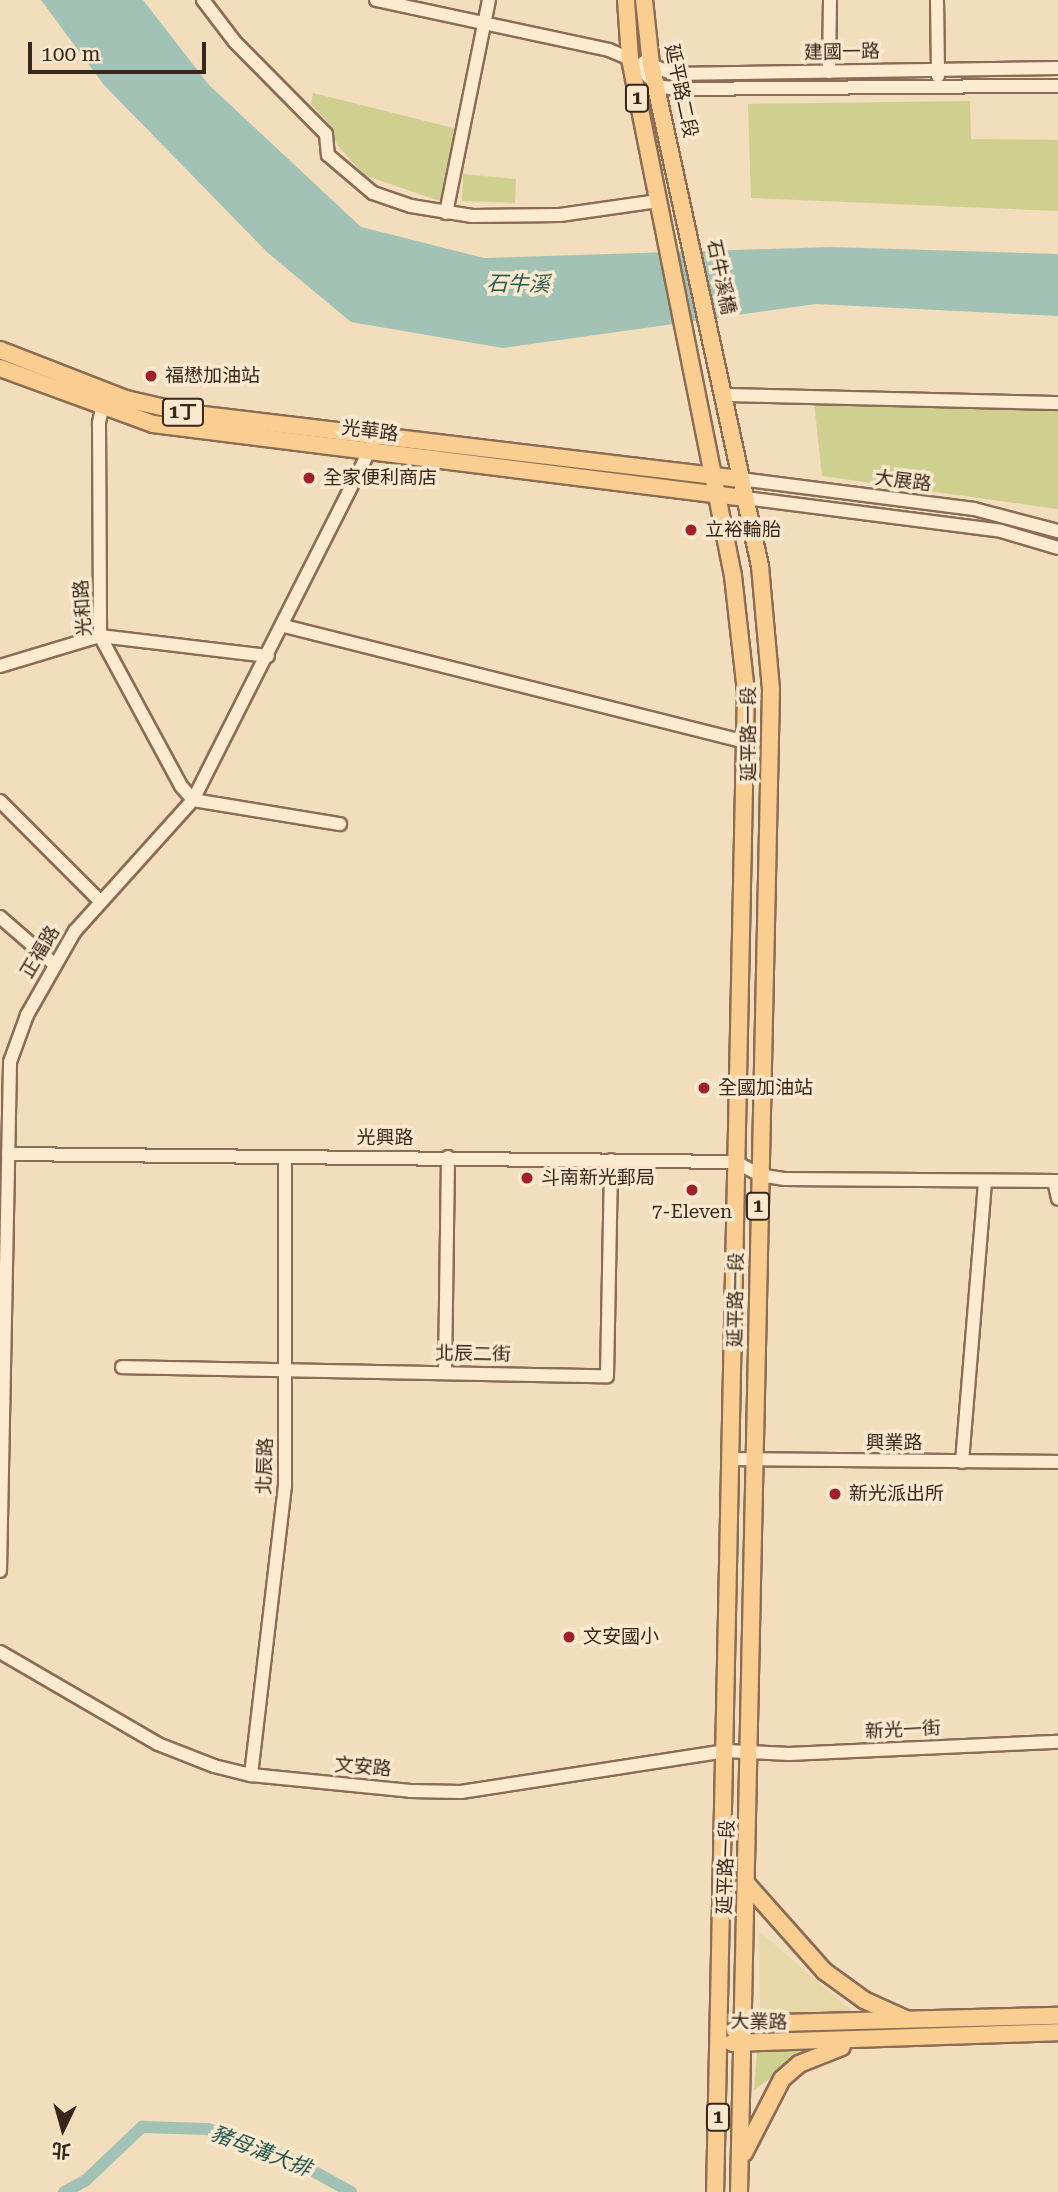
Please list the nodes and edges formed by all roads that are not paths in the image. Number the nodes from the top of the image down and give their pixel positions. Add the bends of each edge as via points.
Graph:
1 (203, 0) edge
2 (376, 0) edge
3 (489, 0) edge
4 (626, 0) edge
5 (643, 0) edge
6 (830, 0) edge
7 (937, 0) edge
8 (485, 23) junction
9 (630, 59) junction
10 (651, 64) junction
11 (1058, 68) edge
12 (938, 71) junction
13 (830, 72) junction
14 (658, 86) junction
15 (1058, 86) edge
16 (937, 87) junction
17 (681, 190) joint
18 (658, 198) junction
19 (446, 213) junction
20 (0, 350) edge
21 (0, 368) edge
22 (720, 372) joint
23 (107, 392) junction
24 (724, 395) junction
25 (1058, 403) edge
26 (101, 408) junction
27 (376, 435) junction
28 (369, 452) junction
29 (715, 476) junction
30 (740, 479) junction
31 (718, 495) junction
32 (745, 498) junction
33 (1058, 531) edge
34 (1058, 548) edge
35 (284, 626) junction
36 (100, 636) junction
37 (268, 656) junction
38 (0, 666) edge
39 (745, 742) junction
40 (193, 800) junction
41 (0, 801) edge
42 (340, 824) dead end
43 (742, 853) junction
44 (770, 853) junction
45 (100, 901) junction
46 (0, 917) edge
47 (53, 963) junction
48 (739, 1006) junction
49 (765, 1007) junction
50 (5, 1059) edge
51 (8, 1154) junction
52 (285, 1157) junction
53 (448, 1157) junction
54 (611, 1160) junction
55 (736, 1162) junction
56 (759, 1175) junction
57 (3, 1180) edge
58 (1056, 1181) edge
59 (985, 1182) junction
60 (1058, 1199) edge
61 (121, 1367) dead end
62 (286, 1370) junction
63 (445, 1373) junction
64 (1, 1453) edge
65 (731, 1460) junction
66 (755, 1460) junction
67 (962, 1462) junction
68 (1058, 1462) edge
69 (0, 1572) edge
70 (0, 1652) edge
71 (1058, 1742) edge
72 (726, 1751) junction
73 (750, 1751) junction
74 (251, 1775) junction
75 (746, 1883) junction
76 (1058, 2016) edge
77 (911, 2022) junction
78 (742, 2024) junction
79 (1003, 2026) junction
80 (1058, 2032) edge
81 (866, 2039) junction
82 (720, 2042) junction
83 (742, 2044) junction
84 (741, 2158) junction
85 (715, 2192) edge
86 (739, 2192) edge

1 - 19 street via 235,42 326,134 328,155 373,193
2 - 8 street, 建國一路
3 - 8 street
4 - 9 main road, 1
5 - 10 main road, 延平路二段 / 1
6 - 13 street
7 - 12 street
8 - 9 street, 建國一路
8 - 19 street
9 - 10 street, 建國一路
9 - 14 street
9 - 18 main road, 1
10 - 13 street, 建國一路 via 673,74
10 - 14 main road, 延平路二段 / 1
11 - 12 street, 建國一路
12 - 13 street, 建國一路
12 - 16 street
14 - 16 street, 建國一路
14 - 17 main road, 延平路二段 / 1
15 - 16 street, 建國一路
17 - 22 main road, 石牛溪橋 / 1
18 - 19 street via 560,215
18 - 29 main road, 延平路一段 / 1
20 - 23 main road, 光華路 / 1丁
21 - 26 main road, 光華路 / 1丁
22 - 24 main road, 延平路一段 / 1
23 - 26 street, 光和路
23 - 27 main road, 光華路 / 1丁 via 187,413
24 - 25 street
24 - 30 main road, 延平路一段 / 1
26 - 28 main road, 光華路 / 1丁 via 205,433
26 - 36 street, 光和路
27 - 28 street, 正福路
27 - 29 main road, 光華路 / 1丁
28 - 31 main road, 光華路 / 1丁
28 - 35 street, 正福路
29 - 30 main road, 光華路 / 1丁
29 - 31 main road, 延平路一段 / 1
30 - 32 main road, 延平路一段 / 1
30 - 33 street, 大展路 via 974,509
31 - 32 main road, 光華路 / 1丁
31 - 39 main road, 延平路一段 / 1 via 746,691
32 - 34 street, 大展路 via 1000,531
32 - 44 main road, 延平路一段 / 1 via 767,621
35 - 37 street, 正福路
35 - 39 street
36 - 37 street
36 - 38 street
36 - 40 street, 光和路
37 - 40 street, 正福路
39 - 43 main road, 延平路一段 / 1
40 - 42 street
40 - 45 street, 正福路
41 - 45 street
43 - 44 main road
43 - 48 main road, 延平路一段 / 1
44 - 49 main road, 延平路一段 / 1
45 - 47 street, 正福路
46 - 47 street
47 - 50 street, 正福路
48 - 49 main road
48 - 55 main road, 延平路一段 / 1
49 - 56 main road, 延平路一段 / 1
50 - 51 street, 正福路
51 - 52 street, 光興路
51 - 57 street, 正福路
52 - 53 street, 光興路
52 - 62 street, 北辰路
53 - 54 street, 光興路
53 - 63 street
54 - 55 street, 光興路
54 - 63 street, 北辰二街 via 607,1376
55 - 56 street, 光興路
55 - 65 main road, 延平路一段 / 1
56 - 59 street
56 - 66 main road, 延平路一段 / 1
57 - 64 street, 正福路
58 - 59 street
58 - 60 street
59 - 67 street
61 - 62 street, 北辰二街
62 - 63 street, 北辰二街
62 - 74 street, 北辰路 via 285,1486
64 - 69 street, 正福路
65 - 66 street, 興業路
65 - 72 main road, 延平路一段 / 1
66 - 67 street, 興業路
66 - 73 main road, 延平路一段 / 1
67 - 68 street, 興業路
70 - 74 street, 文安路 via 158,1744
71 - 73 street, 新光一街 via 789,1755
72 - 73 street, 文安路
72 - 74 street, 文安路 via 461,1793
72 - 82 main road, 延平路一段 / 1
73 - 75 main road, 延平路一段 / 1
75 - 77 main road via 824,1971 864,2000
75 - 78 main road, 延平路一段 / 1
76 - 79 main road, 大業路
77 - 78 main road, 大業路
77 - 79 main road, 大業路
78 - 82 main road, 大業路
78 - 83 main road, 延平路一段 / 1
79 - 80 main road, 大業路
79 - 81 main road, 大業路
81 - 83 main road, 大業路
81 - 84 main road via 816,2055 782,2079
82 - 83 main road, 大業路
82 - 85 main road, 延平路一段 / 1
83 - 84 main road, 延平路一段 / 1
84 - 86 main road, 延平路一段 / 1

